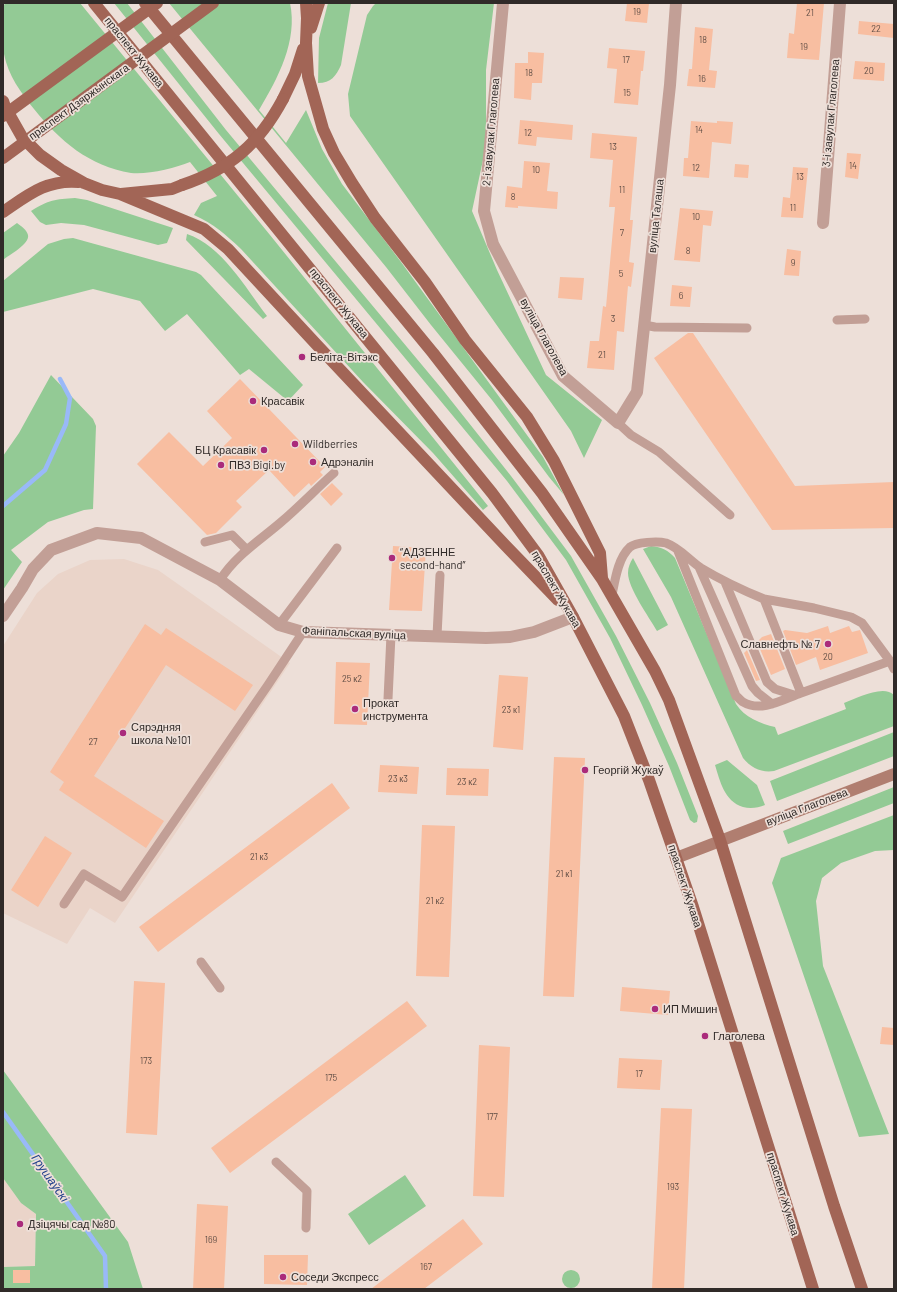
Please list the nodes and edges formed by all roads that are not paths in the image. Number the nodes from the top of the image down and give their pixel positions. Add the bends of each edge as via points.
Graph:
1 (94, 3) edge
2 (145, 3) edge
3 (157, 3) edge
4 (212, 3) edge
5 (306, 3) edge
6 (319, 3) edge
7 (503, 3) edge
8 (676, 3) edge
9 (840, 3) edge
10 (306, 42) junction
11 (3, 100) edge
12 (3, 116) edge
13 (3, 158) edge
14 (84, 183) junction
15 (120, 194) junction
16 (3, 212) edge
17 (822, 223) dead end
18 (500, 258) joint
19 (864, 319) dead end
20 (838, 320) dead end
21 (644, 326) junction
22 (747, 328) dead end
23 (618, 423) junction
24 (334, 473) dead end
25 (730, 516) dead end
26 (205, 542) dead end
27 (337, 548) dead end
28 (247, 550) junction
29 (678, 550) junction
30 (699, 567) junction
31 (440, 575) dead end
32 (602, 579) junction
33 (220, 580) junction
34 (725, 582) junction
35 (612, 595) junction
36 (764, 599) junction
37 (571, 614) junction
38 (3, 616) edge
39 (279, 625) junction
40 (303, 632) junction
41 (390, 635) junction
42 (437, 636) junction
43 (892, 665) edge
44 (798, 694) junction
45 (388, 699) dead end
46 (772, 704) junction
47 (894, 774) edge
48 (720, 840) junction
49 (676, 858) junction
50 (64, 904) dead end
51 (201, 962) dead end
52 (220, 988) dead end
53 (276, 1162) dead end
54 (306, 1228) dead end
55 (813, 1289) edge
56 (862, 1289) edge

1 - 37 main road, праспект Жукава via 492,493 538,555
2 - 32 main road via 433,353 542,494
3 - 12 main road, bridge
4 - 13 main road, праспект Дзяржынскага, bridge
5 - 10 main road
6 - 10 main road
7 - 18 street, 2-і завулак Глаголева via 484,211 493,244
8 - 21 street, вуліца Талаша via 670,85
9 - 17 street, 3-і завулак Глаголева
10 - 15 main road, bridge via 283,99 267,126 246,150 225,166 199,180 172,188
10 - 32 main road via 308,76 323,129 334,153 375,218 425,282 465,340 527,416 554,461 600,553
11 - 14 main road via 22,137 60,170
14 - 15 main road
14 - 16 main road via 65,181 42,188
15 - 37 main road via 204,229 228,249
18 - 23 street, вуліца Глаголева via 563,376
19 - 20 lane
21 - 22 lane
21 - 23 street, вуліца Талаша via 638,392
23 - 25 lane via 631,436 659,452
24 - 28 lane
26 - 28 lane via 232,535
27 - 39 lane
28 - 33 lane
29 - 30 lane
29 - 35 lane via 665,543 639,543 630,547 618,569
29 - 46 lane via 736,696 755,707
30 - 34 lane
30 - 46 lane via 752,686
31 - 42 lane
32 - 35 main road
33 - 38 street, Фаніпальская вуліца via 141,538 97,533 51,550 33,569
33 - 39 street, Фаніпальская вуліца
34 - 36 lane
34 - 44 lane via 766,682 775,689
35 - 48 main road via 669,700
36 - 43 lane via 851,617 862,623
36 - 44 lane
37 - 42 street, Фаніпальская вуліца via 534,632 510,637
37 - 49 main road, праспект Жукава via 624,716
39 - 40 street, Фаніпальская вуліца
40 - 41 street, Фаніпальская вуліца
40 - 50 lane via 122,897 84,874
41 - 42 street, Фаніпальская вуліца
41 - 45 lane
43 - 44 lane
44 - 46 lane
47 - 48 street, вуліца Глаголева
48 - 49 street, вуліца Глаголева
48 - 56 main road
49 - 55 main road, праспект Жукава
51 - 52 lane
53 - 54 lane via 307,1191

